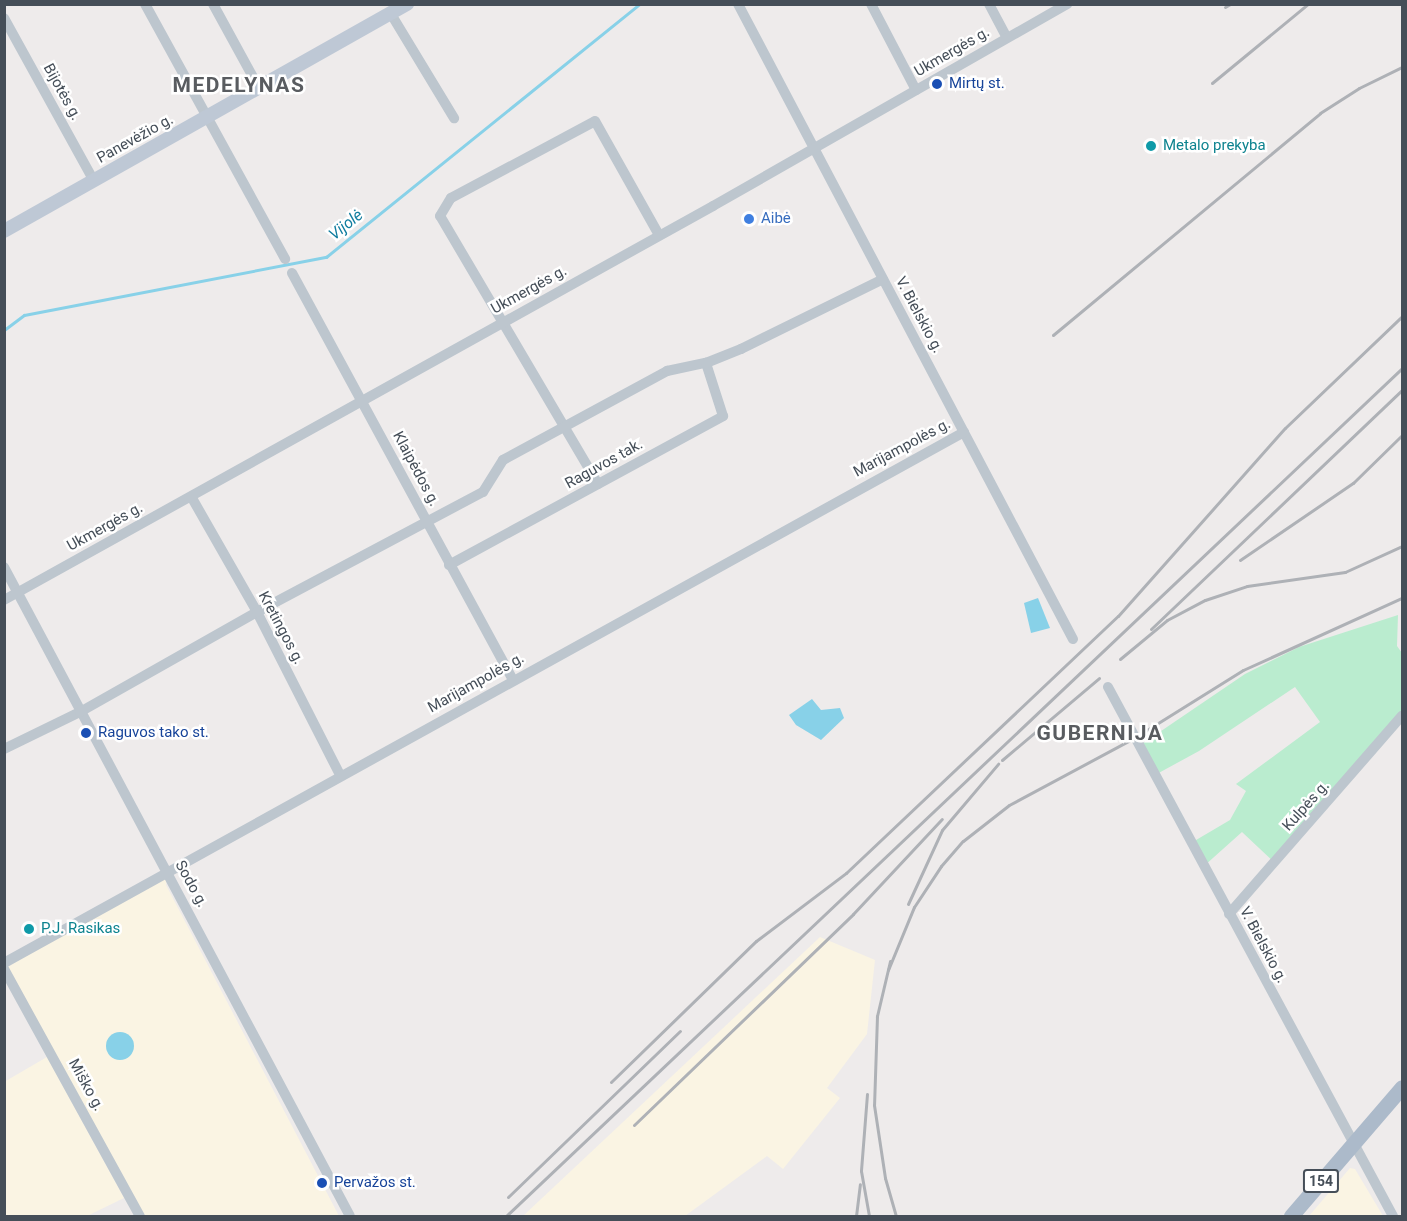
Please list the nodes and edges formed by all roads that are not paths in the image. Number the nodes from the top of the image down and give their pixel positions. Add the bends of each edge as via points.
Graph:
1 (145, 4) edge
2 (213, 4) edge
3 (407, 4) edge
4 (738, 4) edge
5 (871, 4) edge
6 (988, 4) edge
7 (1067, 4) edge
8 (391, 14) junction
9 (4, 18) edge
10 (1007, 38) junction
11 (259, 88) junction
12 (916, 90) junction
13 (208, 117) junction
14 (454, 118) dead end
15 (814, 148) junction
16 (94, 180) junction
17 (4, 231) edge
18 (659, 235) junction
19 (285, 259) dead end
20 (292, 273) dead end
21 (883, 279) junction
22 (504, 320) junction
23 (706, 363) junction
24 (362, 402) junction
25 (563, 428) junction
26 (964, 432) junction
27 (598, 484) junction
28 (192, 498) junction
29 (427, 523) junction
30 (449, 565) junction
31 (4, 567) edge
32 (18, 592) junction
33 (4, 600) edge
34 (257, 612) junction
35 (1073, 639) dead end
36 (513, 680) junction
37 (1108, 687) dead end
38 (80, 712) junction
39 (1402, 716) edge
40 (4, 749) edge
41 (340, 775) junction
42 (168, 873) junction
43 (1229, 914) junction
44 (4, 963) edge
45 (4, 969) edge
46 (1402, 1087) edge
47 (1352, 1145) junction
48 (140, 1216) edge
49 (350, 1216) edge
50 (1291, 1216) edge
51 (1393, 1216) edge

1 - 13 street
2 - 11 street
3 - 8 street, Panevėžio g.
4 - 15 street, V. Bielskio g.
5 - 12 street
6 - 10 street
7 - 10 street, Ukmergės g.
8 - 11 street, Panevėžio g.
8 - 14 street
9 - 16 street, Bijotės g.
10 - 12 street, Ukmergės g.
11 - 13 street, Panevėžio g.
12 - 15 street, Ukmergės g.
13 - 16 street, Panevėžio g.
13 - 19 street
15 - 18 street, Ukmergės g.
15 - 21 street, V. Bielskio g.
16 - 17 street, Panevėžio g.
18 - 22 street, Ukmergės g.
18 - 22 street via 595,121 476,183 451,198 440,216
20 - 24 street, Klaipėdos g.
21 - 23 street
21 - 26 street, V. Bielskio g.
22 - 24 street, Ukmergės g.
22 - 25 street
23 - 25 street via 667,371
23 - 27 street, Raguvos tak. via 723,416
24 - 28 street, Ukmergės g.
24 - 29 street, Klaipėdos g.
25 - 27 street
25 - 29 street via 503,460 483,492
26 - 35 street, V. Bielskio g.
26 - 36 street, Marijampolės g.
27 - 30 street, Raguvos tak.
28 - 32 street, Ukmergės g.
28 - 34 street, Kretingos g.
29 - 30 street, Klaipėdos g.
29 - 34 street
30 - 36 street, Klaipėdos g.
31 - 32 street, Sodo g.
32 - 33 street, Ukmergės g.
32 - 38 street, Sodo g.
34 - 38 street
34 - 41 street, Kretingos g.
36 - 41 street, Marijampolės g.
37 - 43 street, V. Bielskio g.
38 - 40 street
38 - 42 street, Sodo g.
39 - 43 street, Kulpės g.
41 - 42 street, Marijampolės g.
42 - 44 street, Marijampolės g.
42 - 49 street, Sodo g.
43 - 47 street, V. Bielskio g.
45 - 48 street, Miško g.
46 - 47 main road, 154
47 - 50 main road, 154
47 - 51 street, V. Bielskio g.

